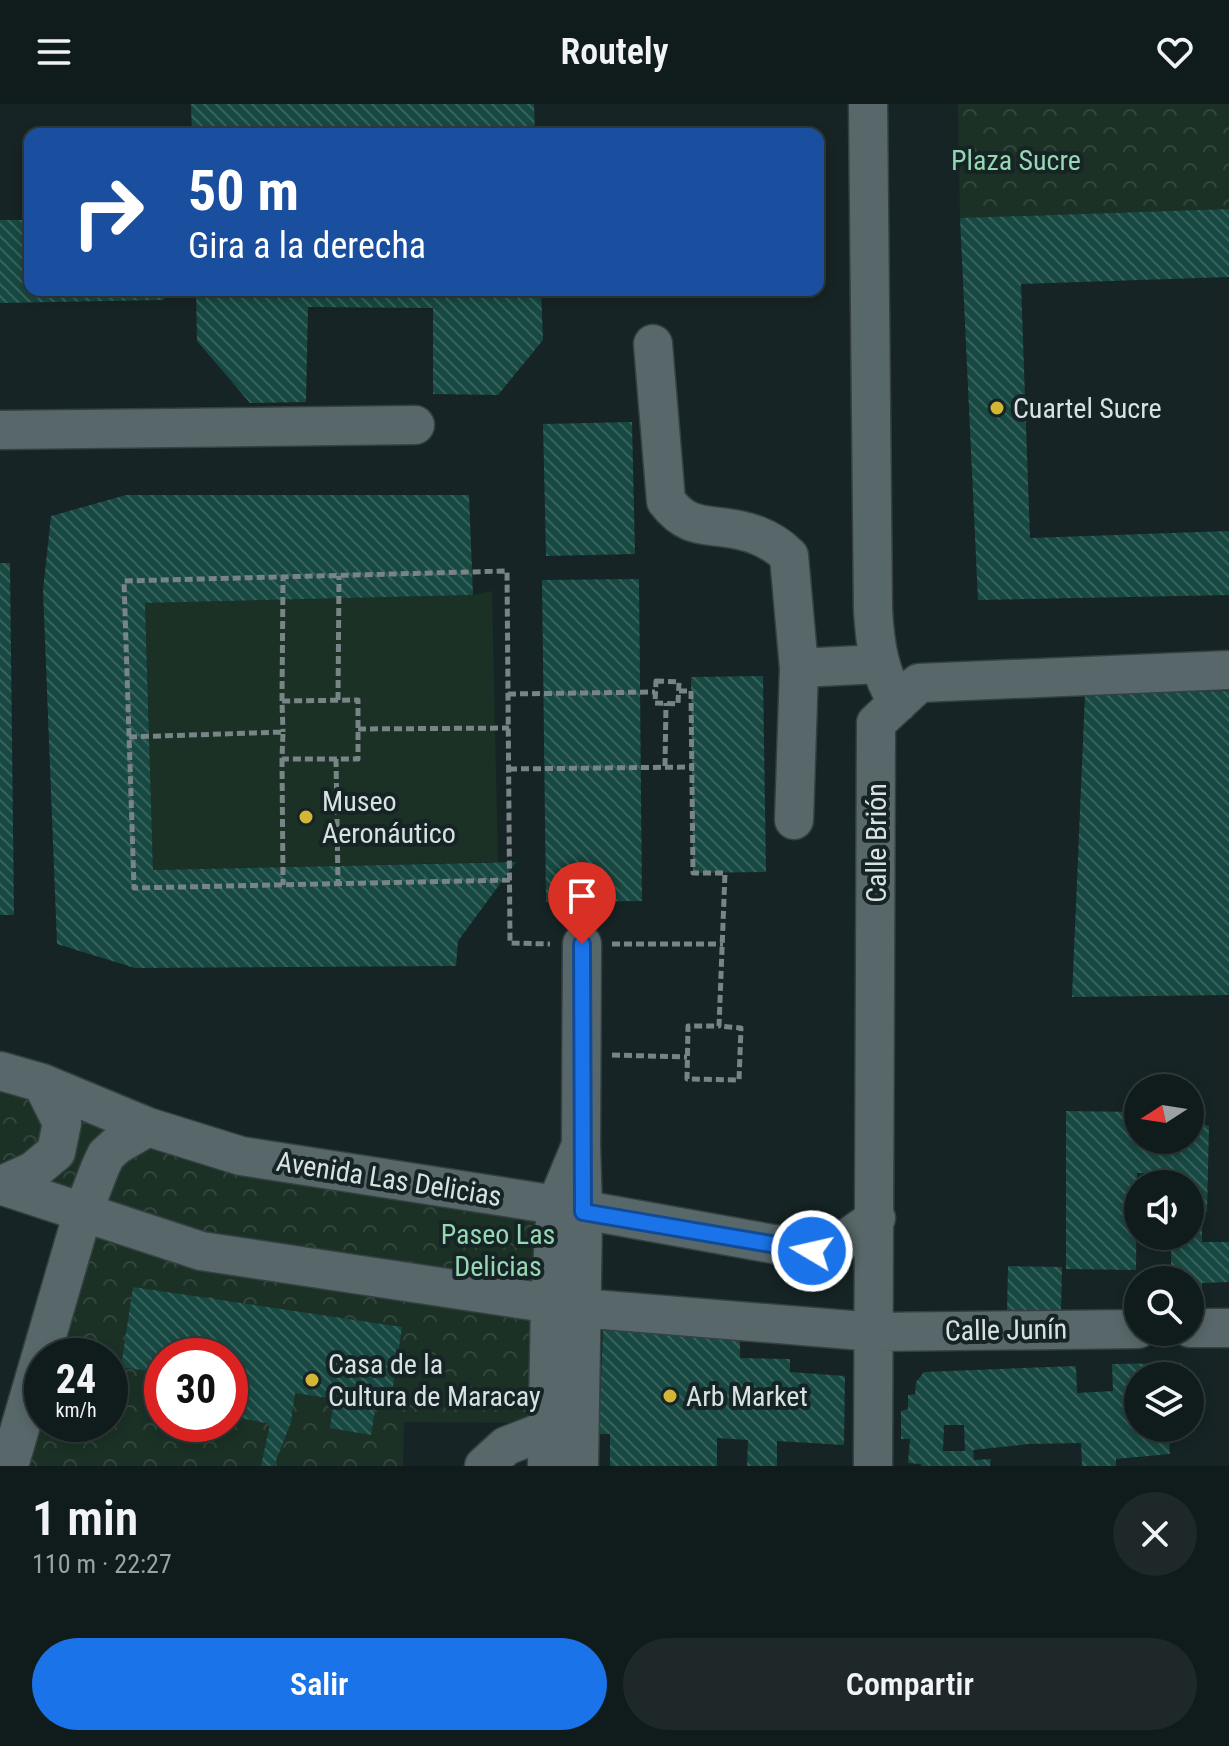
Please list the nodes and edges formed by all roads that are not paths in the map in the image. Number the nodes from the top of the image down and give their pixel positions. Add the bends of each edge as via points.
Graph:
1 (868, 104) edge
2 (653, 344) dead end
3 (415, 425) dead end
4 (0, 430) edge
5 (879, 664) junction
6 (799, 668) junction
7 (1229, 670) edge
8 (898, 703) junction
9 (794, 820) dead end
10 (582, 944) road end
11 (0, 1071) edge
12 (42, 1083) junction
13 (148, 1127) junction
14 (1, 1185) edge
15 (570, 1208) junction
16 (83, 1212) junction
17 (876, 1218) junction
18 (565, 1306) junction
19 (1204, 1328) edge
20 (1229, 1328) edge
21 (1124, 1329) edge
22 (875, 1332) junction
23 (547, 1448) edge
24 (9, 1466) edge
25 (484, 1466) edge
26 (579, 1466) edge
27 (873, 1466) edge

1 - 5 street via 873,610
2 - 6 street via 666,501 691,523 739,530 777,544 789,556
3 - 4 street
5 - 6 street
5 - 8 street
6 - 9 street
7 - 8 street, Calle Brión via 919,683
8 - 17 street, Calle Brión via 876,723
10 - 15 street via 581,1145
11 - 12 street, Avenida Las Delicias
12 - 13 street, Avenida Las Delicias
12 - 14 street via 62,1123 56,1152 33,1171
13 - 15 street, Avenida Las Delicias via 241,1156
13 - 16 street via 106,1155
14 - 16 street
15 - 17 street, Avenida Las Delicias via 812,1251 836,1246
15 - 18 street
16 - 18 street via 201,1251
16 - 24 street
17 - 22 street, Calle Brión
18 - 22 street
18 - 23 street
18 - 26 street
19 - 20 street
21 - 22 street, Calle Junín
22 - 27 street, Calle Brión
23 - 25 street via 506,1446

